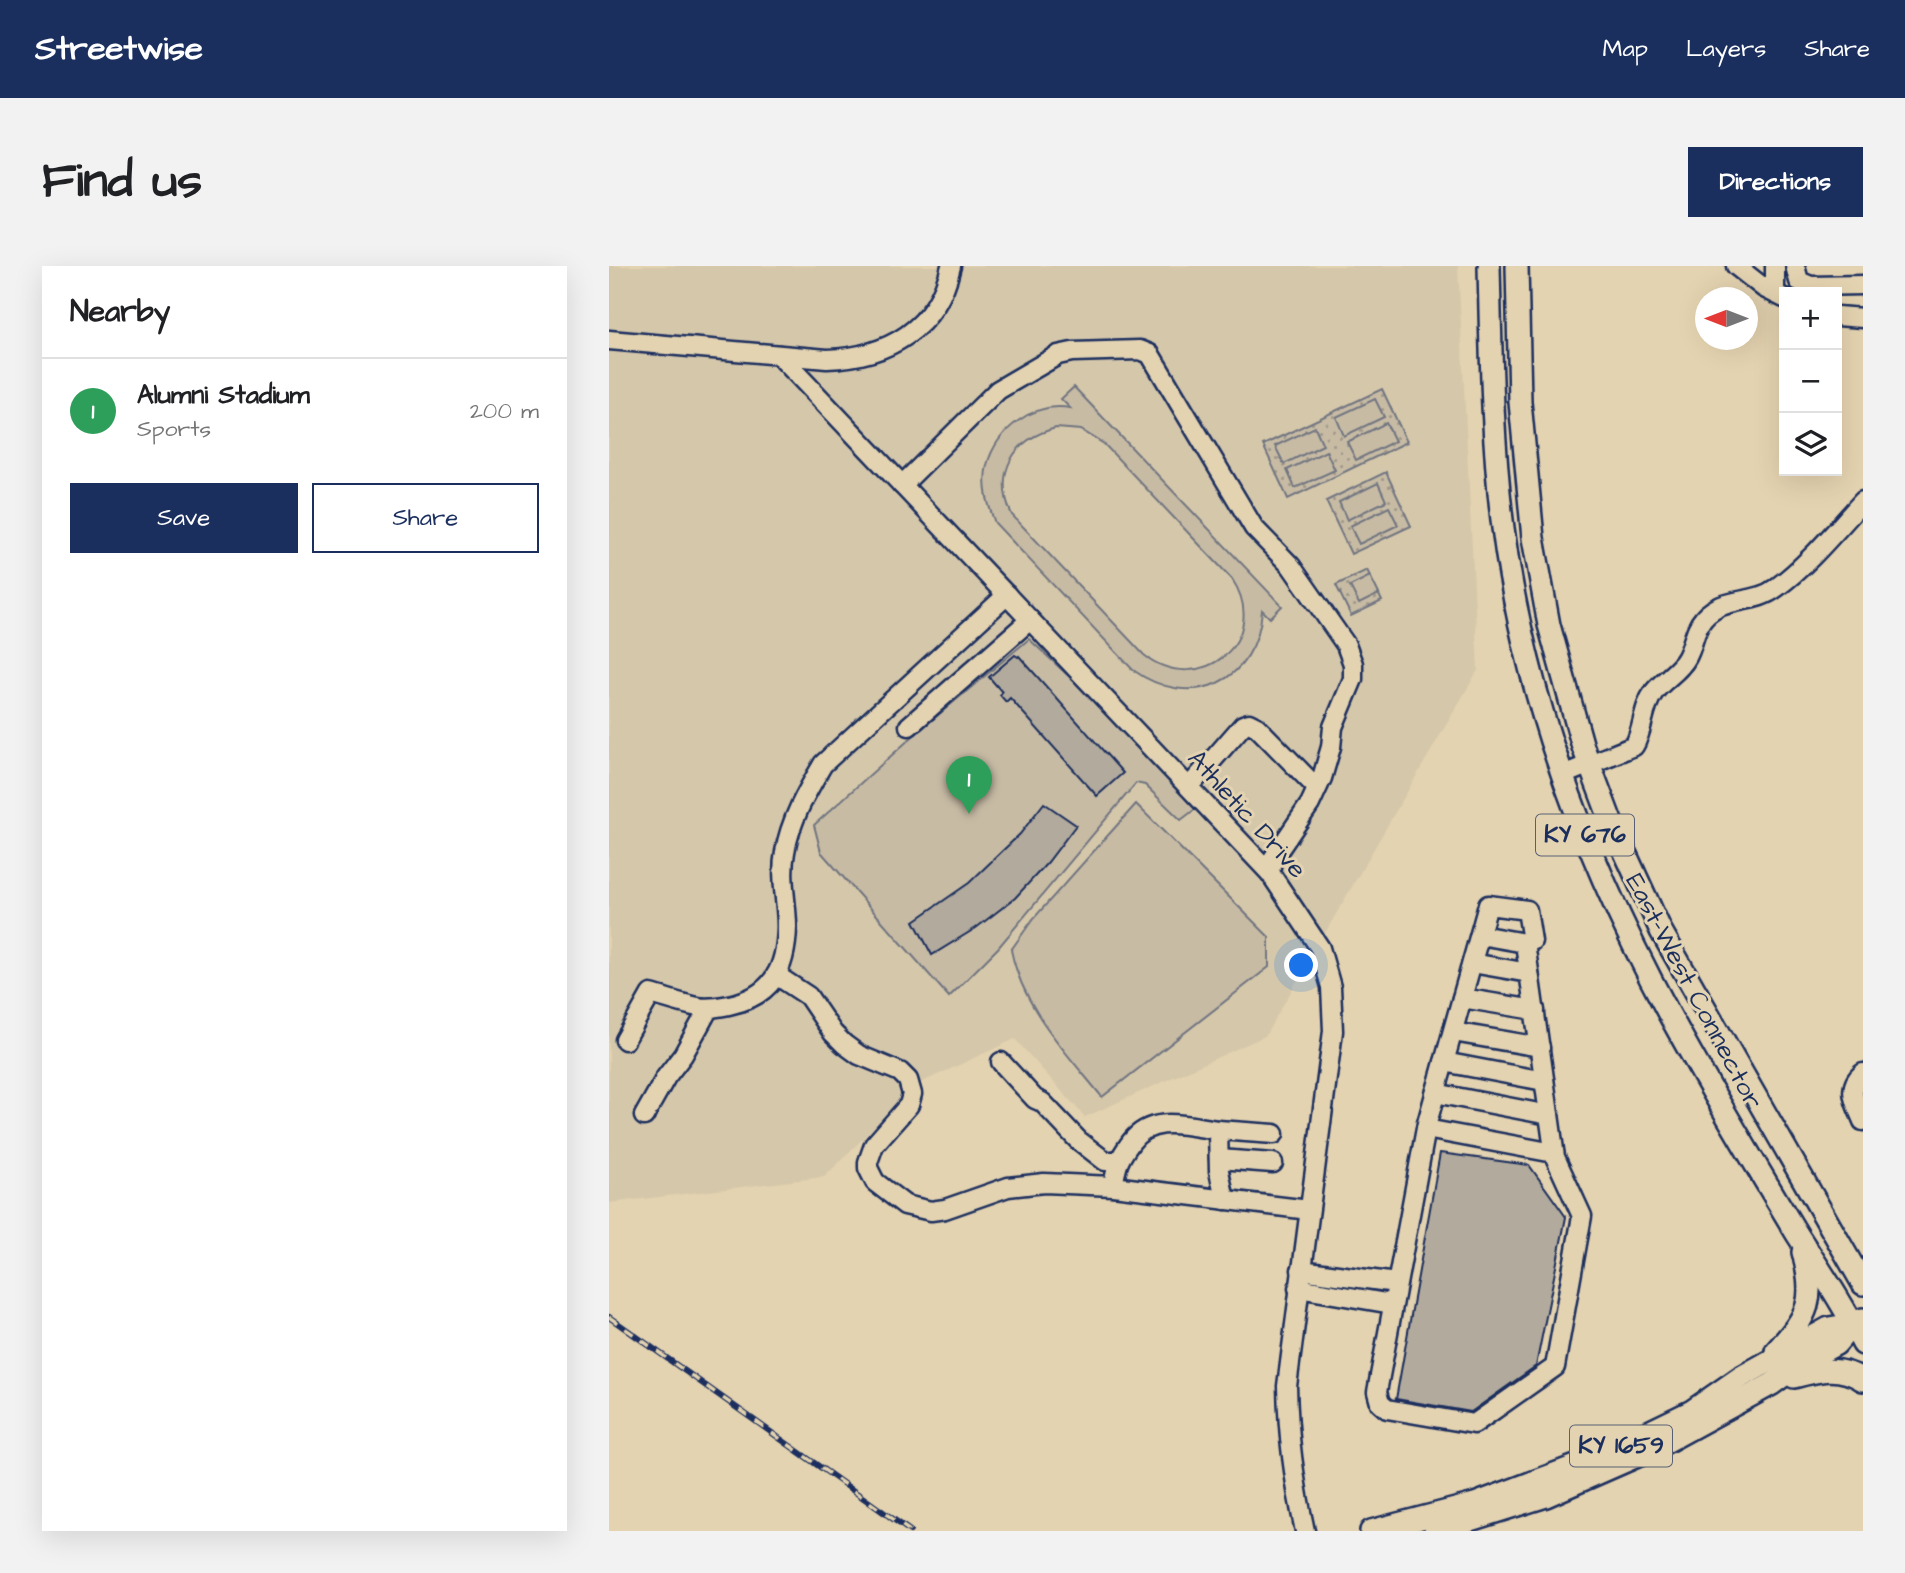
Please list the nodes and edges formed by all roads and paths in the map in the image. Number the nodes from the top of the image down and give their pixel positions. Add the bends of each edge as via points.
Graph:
1 (951, 266) edge
2 (1489, 266) edge
3 (1517, 266) edge
4 (1736, 266) edge
5 (1775, 266) edge
6 (1795, 266) edge
7 (1863, 285) edge
8 (1779, 296) edge
9 (1842, 316) edge
10 (1863, 318) edge
11 (609, 340) edge
12 (779, 355) junction
13 (902, 485) junction
14 (1863, 501) edge
15 (1007, 595) junction
16 (1030, 620) junction
17 (909, 726) dead end
18 (1590, 765) junction
19 (1563, 775) junction
20 (1188, 787) junction
21 (1317, 788) junction
22 (1270, 873) junction
23 (1480, 935) junction
24 (1525, 943) junction
25 (1472, 963) junction
26 (1529, 973) junction
27 (776, 975) junction
28 (1462, 998) junction
29 (709, 1008) junction
30 (1535, 1010) junction
31 (1453, 1032) junction
32 (625, 1040) dead end
33 (1540, 1046) junction
34 (1001, 1062) dead end
35 (1444, 1062) junction
36 (1863, 1073) edge
37 (1544, 1081) junction
38 (1436, 1093) junction
39 (644, 1115) dead end
40 (1549, 1115) junction
41 (1863, 1121) edge
42 (1426, 1129) junction
43 (1217, 1130) junction
44 (1274, 1134) dead end
45 (1555, 1153) junction
46 (1219, 1159) junction
47 (1118, 1161) junction
48 (1273, 1163) dead end
49 (1113, 1186) junction
50 (1225, 1200) junction
51 (1309, 1210) junction
52 (1799, 1236) junction
53 (1301, 1270) junction
54 (1396, 1283) junction
55 (1863, 1284) edge
56 (1298, 1288) junction
57 (1392, 1304) junction
58 (1858, 1321) edge
59 (1863, 1344) edge
60 (1768, 1374) junction
61 (1863, 1380) edge
62 (1305, 1531) edge
63 (1371, 1531) edge
64 (1435, 1531) edge

1 - 12 street via 926,317 886,348 843,358
2 - 19 main road, East-West Connector / KY 676 via 1494,443 1503,531 1529,661
3 - 18 main road, East-West Connector / KY 676 via 1520,402 1533,538 1559,667
4 - 8 street
5 - 8 street
6 - 7 street via 1799,281 1811,286
9 - 10 street
11 - 12 street
12 - 13 street, Athletic Drive
13 - 15 street, Athletic Drive
13 - 21 street via 998,390 1058,355 1140,350 1150,354 1254,528 1291,566 1346,645 1353,679 1333,727
14 - 18 street via 1776,589 1716,607 1704,617 1687,659 1647,704 1634,746
15 - 16 street, Athletic Drive
15 - 27 street via 823,764 806,792 785,850 787,925
16 - 17 street
16 - 20 street, Athletic Drive
18 - 19 street
18 - 55 main road, East-West Connector / KY 676 via 1627,861 1661,932
19 - 52 main road, East-West Connector / KY 676 via 1597,864 1649,976
20 - 21 street via 1249,723
20 - 22 street, Athletic Drive
21 - 22 street via 1272,860
22 - 51 street, Athletic Drive via 1320,948 1331,987 1333,1031
23 - 24 street
23 - 24 street via 1488,905 1527,910 1532,941
23 - 25 street
24 - 26 street
25 - 26 street
25 - 28 street
26 - 30 street
27 - 29 street via 765,991 745,1001
27 - 49 street via 808,996 844,1044 908,1080 909,1105 874,1145 868,1162 875,1182 901,1202 931,1211 1025,1184
28 - 30 street
28 - 31 street
29 - 32 street via 651,994
29 - 39 street
30 - 33 street
31 - 33 street
31 - 35 street
33 - 37 street
34 - 47 street via 1078,1140 1105,1161
35 - 37 street
35 - 38 street
36 - 41 street via 1852,1091
37 - 40 street
38 - 40 street
38 - 42 street
40 - 45 street
42 - 45 street
42 - 54 street
43 - 44 street
43 - 46 street
43 - 47 street via 1148,1126
45 - 57 street via 1581,1216 1555,1367 1473,1424 1387,1409 1377,1392
46 - 48 street
46 - 50 street
47 - 49 street
49 - 50 street
50 - 51 street
51 - 53 street, Athletic Drive
52 - 58 main road, East-West Connector / KY 676
52 - 60 main road via 1809,1275 1809,1305
53 - 54 street
53 - 56 street, Athletic Drive
54 - 57 street
56 - 57 street
56 - 62 street, Athletic Drive via 1287,1386 1288,1438
58 - 59 main road, East-West Connector / KY 676
58 - 60 main road, KY 1659 via 1829,1328
60 - 61 main road via 1824,1370 1847,1372
60 - 63 main road, KY 1659 via 1589,1461 1475,1504
60 - 64 main road, KY 1659 via 1681,1435 1583,1481

